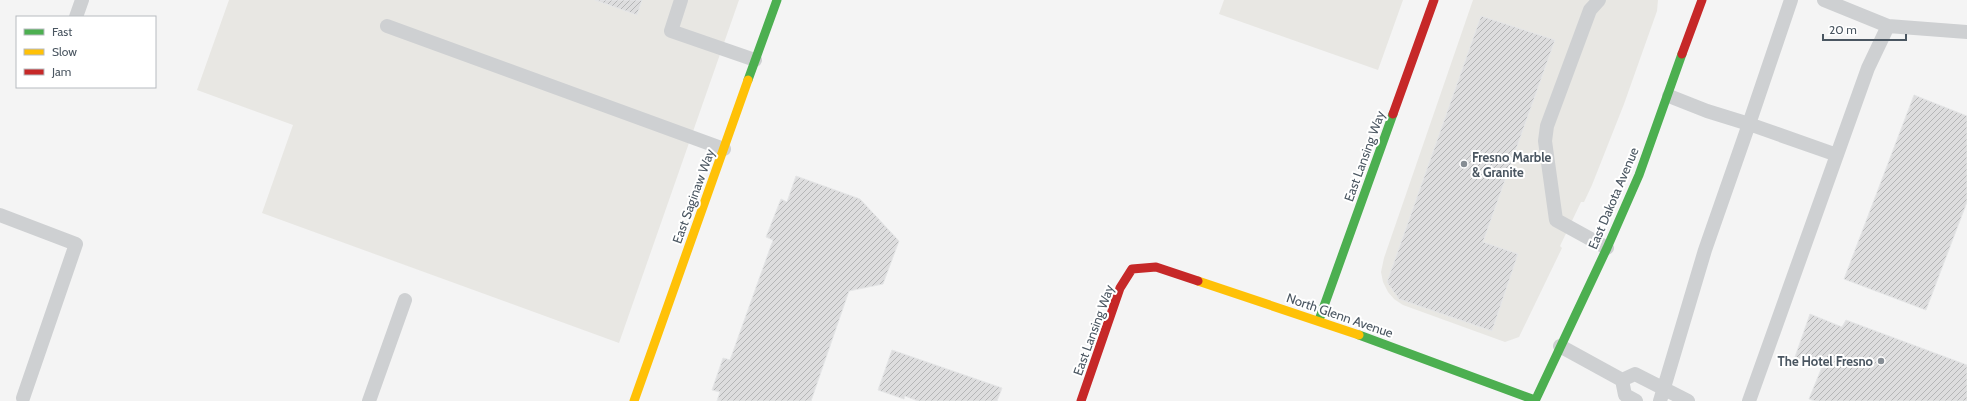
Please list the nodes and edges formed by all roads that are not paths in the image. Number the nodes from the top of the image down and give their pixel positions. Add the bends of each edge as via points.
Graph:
1 (82, 0) edge
2 (681, 0) edge
3 (777, 0) edge
4 (1434, 0) edge
5 (1599, 0) edge
6 (1702, 0) edge
7 (1791, 0) edge
8 (1824, 0) edge
9 (76, 16) edge
10 (387, 26) dead end
11 (1888, 26) junction
12 (1967, 32) edge
13 (755, 60) junction
14 (1669, 96) junction
15 (1749, 124) junction
16 (724, 149) junction
17 (1838, 155) junction
18 (0, 215) edge
19 (1607, 248) junction
20 (1132, 269) joint
21 (405, 300) dead end
22 (1319, 320) junction
23 (1560, 346) junction
24 (1622, 380) junction
25 (1662, 395) edge
26 (23, 398) dead end
27 (1535, 400) edge
28 (369, 401) edge
29 (634, 401) edge
30 (1081, 401) edge
31 (1636, 401) edge
32 (1688, 401) edge
33 (1749, 401) edge

1 - 9 lane
2 - 13 lane via 671,31
3 - 13 street, East Saginaw Way
4 - 22 street, East Lansing Way
5 - 19 lane via 1590,10 1547,126 1545,141 1556,220
6 - 14 street, East Dakota Avenue
7 - 15 lane
8 - 11 lane
10 - 16 lane
11 - 12 lane
11 - 17 lane via 1868,68
13 - 16 street, East Saginaw Way
14 - 15 lane
14 - 19 street, East Dakota Avenue via 1639,175
15 - 17 lane
15 - 25 lane via 1705,250
16 - 29 street, East Saginaw Way
17 - 33 lane
18 - 26 lane via 76,244
19 - 23 street, East Dakota Avenue
20 - 22 street, North Glenn Avenue via 1156,267
20 - 30 street, East Lansing Way via 1120,288
21 - 28 lane
22 - 27 street, North Glenn Avenue
23 - 24 lane
23 - 27 street, East Dakota Avenue
24 - 25 lane via 1635,374
24 - 31 lane via 1625,395
25 - 32 lane

